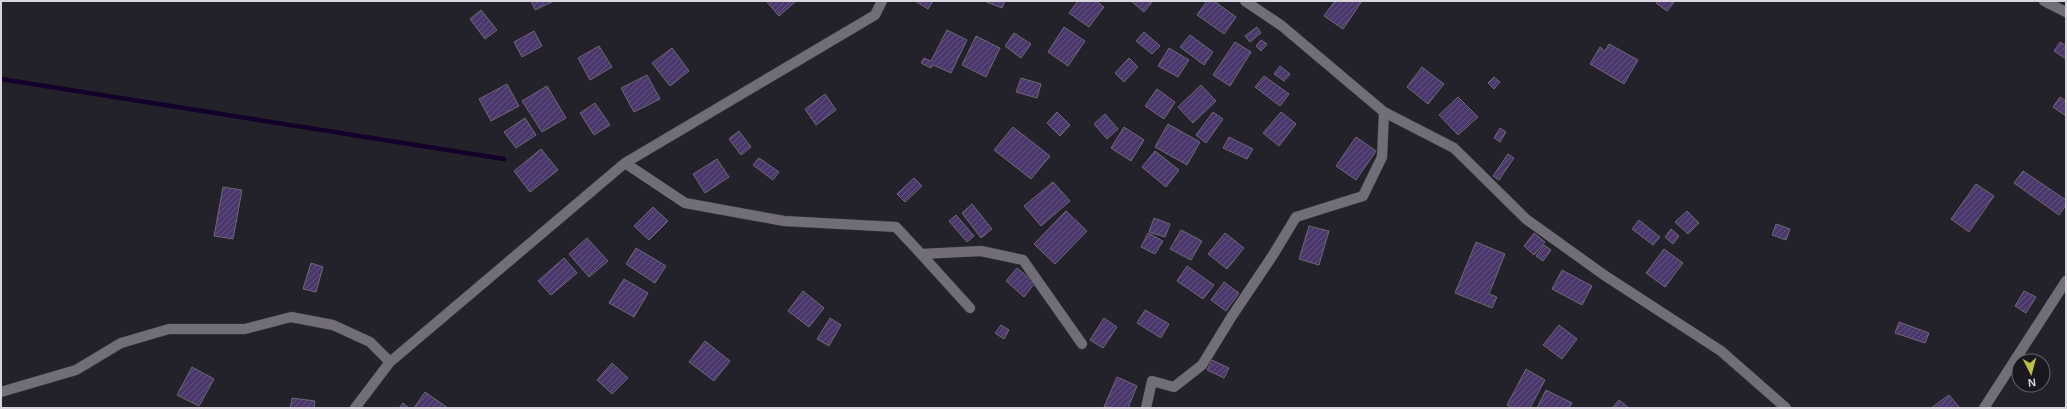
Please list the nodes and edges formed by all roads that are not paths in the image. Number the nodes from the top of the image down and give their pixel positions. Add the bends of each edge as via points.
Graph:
1 (882, 1) edge
2 (1245, 1) edge
3 (2044, 1) edge
4 (2066, 12) edge
5 (1384, 112) junction
6 (624, 163) junction
7 (921, 254) junction
8 (2066, 281) edge
9 (970, 308) dead end
10 (1082, 344) dead end
11 (390, 362) junction
12 (1, 392) edge
13 (355, 408) edge
14 (1146, 408) edge
15 (1786, 408) edge
16 (1984, 408) edge

1 - 6 street via 875,15
2 - 5 street via 1282,26
3 - 4 street
5 - 14 street via 1382,157 1363,196 1296,217 1202,365 1174,387 1152,381
5 - 15 street via 1454,148 1526,219 1604,275 1721,351
6 - 7 street via 685,204 784,221 896,227
6 - 11 street
7 - 9 street
7 - 10 street via 981,251 1022,260
8 - 16 street
11 - 12 street via 370,342 339,328 291,317 245,329 170,329 121,343 76,370
11 - 13 street

